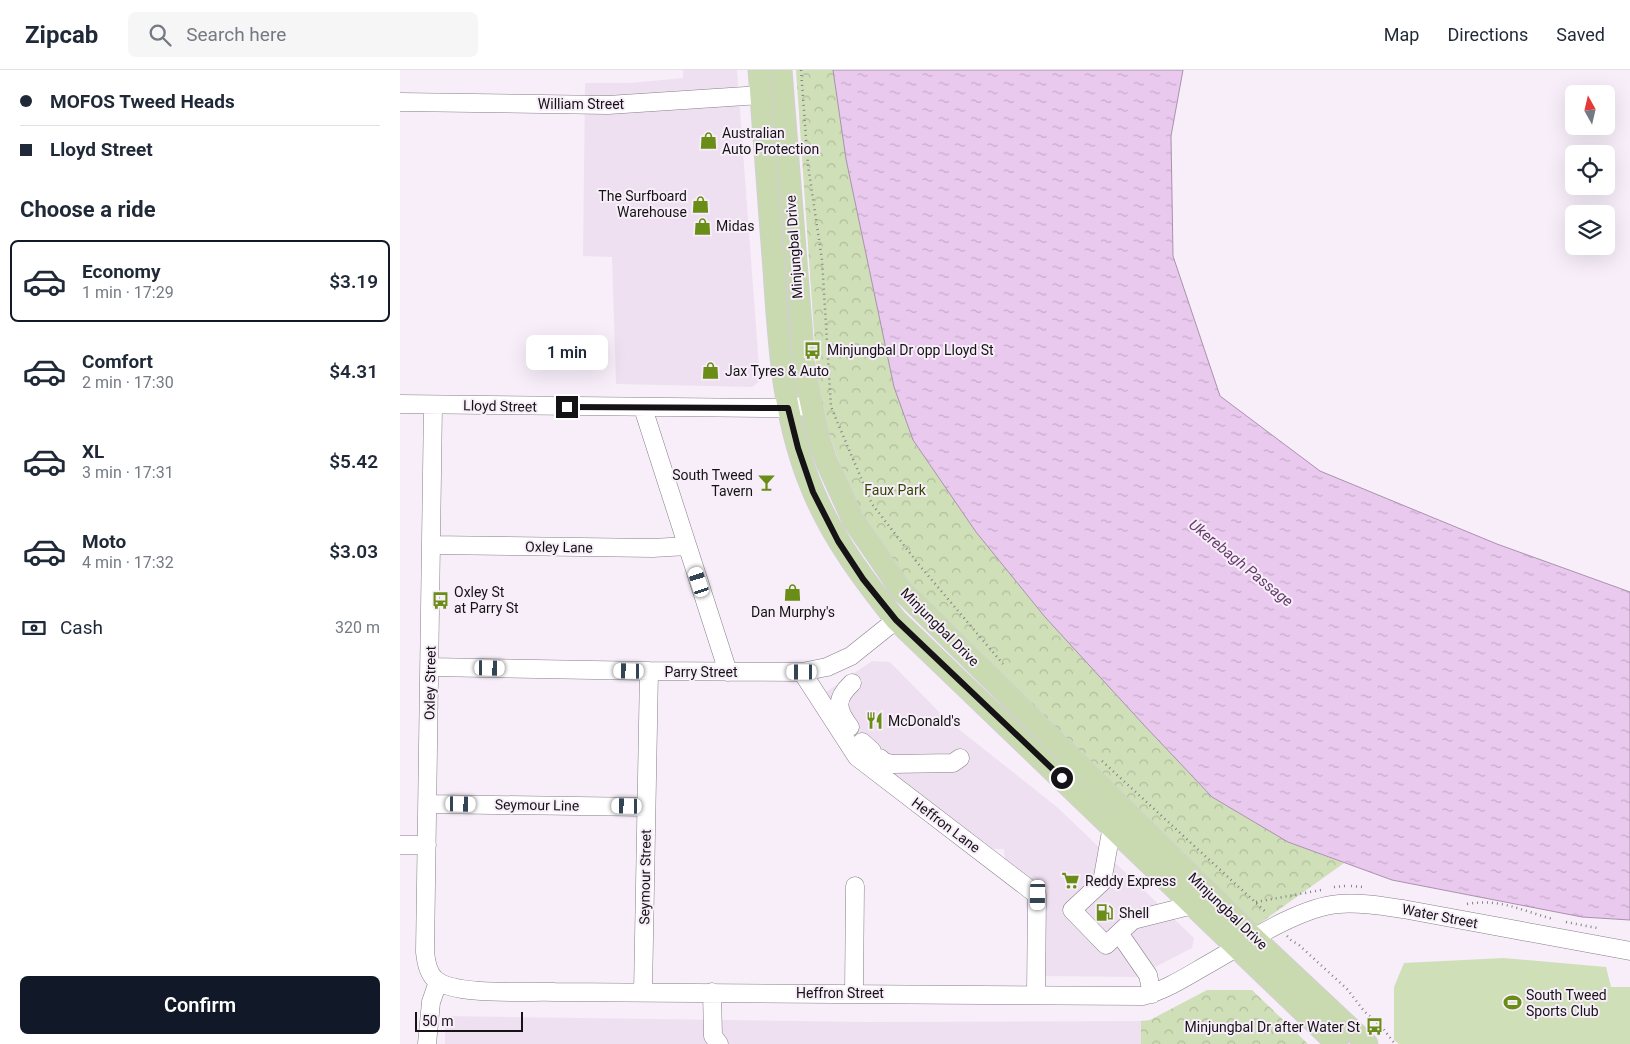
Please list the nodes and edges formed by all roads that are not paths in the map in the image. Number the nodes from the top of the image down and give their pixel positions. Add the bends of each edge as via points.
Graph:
1 (759, 70) edge
2 (781, 70) edge
3 (761, 96) junction
4 (400, 102) edge
5 (400, 404) edge
6 (433, 405) junction
7 (810, 405) junction
8 (643, 408) junction
9 (788, 408) junction
10 (431, 545) junction
11 (687, 546) junction
12 (896, 620) junction
13 (430, 668) junction
14 (649, 671) junction
15 (728, 672) junction
16 (802, 672) junction
17 (852, 683) dead end
18 (960, 758) dead end
19 (428, 804) junction
20 (646, 806) junction
21 (1112, 826) junction
22 (400, 844) edge
23 (427, 845) junction
24 (855, 886) dead end
25 (1193, 905) junction
26 (1119, 933) junction
27 (1246, 943) junction
28 (1630, 951) edge
29 (438, 982) junction
30 (643, 992) junction
31 (712, 992) junction
32 (854, 993) junction
33 (1036, 994) junction
34 (1152, 994) junction
35 (427, 1044) edge
36 (719, 1044) edge
37 (1338, 1044) edge
38 (1368, 1044) edge

1 - 3 main road, Minjungbal Drive
2 - 7 main road, Minjungbal Drive via 801,340
3 - 4 street, William Street via 608,105
3 - 9 main road, Minjungbal Drive via 780,346
5 - 6 street, Lloyd Street
6 - 8 street, Lloyd Street
6 - 10 street, Oxley Street
7 - 9 street, Lloyd Street
7 - 27 main road, Minjungbal Drive via 827,463 853,520 901,590
8 - 9 street, Lloyd Street
8 - 11 street
9 - 12 main road, Minjungbal Drive via 813,492 838,541
10 - 11 street, Oxley Lane
10 - 13 street, Oxley Street
11 - 15 street
12 - 16 street, Parry Street via 851,656 827,667
12 - 21 main road, Minjungbal Drive
13 - 14 street, Parry Street
13 - 19 street, Oxley Street
14 - 15 street, Parry Street
14 - 20 street, Seymour Street
15 - 16 street, Parry Street
16 - 33 street, Heffron Lane via 857,757 1038,895
17 - 18 street via 838,706 841,715 884,762 953,763
19 - 20 street, Seymour Line
19 - 23 street, Oxley Street
20 - 30 street, Seymour Street
21 - 25 main road, Minjungbal Drive
21 - 26 street via 1102,882 1072,910 1106,945
22 - 23 street
23 - 29 street, Oxley Street via 426,960 430,974
24 - 32 street
25 - 26 street via 1134,920
25 - 27 main road, Minjungbal Drive
26 - 34 street via 1148,975
27 - 28 street, Water Street via 1316,908 1339,904 1375,905
27 - 34 street, Heffron Street
27 - 37 main road, Minjungbal Drive
27 - 38 main road, Minjungbal Drive
29 - 30 street, Heffron Street via 467,990
29 - 35 street via 431,1002
30 - 31 street, Heffron Street
31 - 32 street, Heffron Street
31 - 36 street via 712,1036
32 - 33 street, Heffron Street
33 - 34 street, Heffron Street

